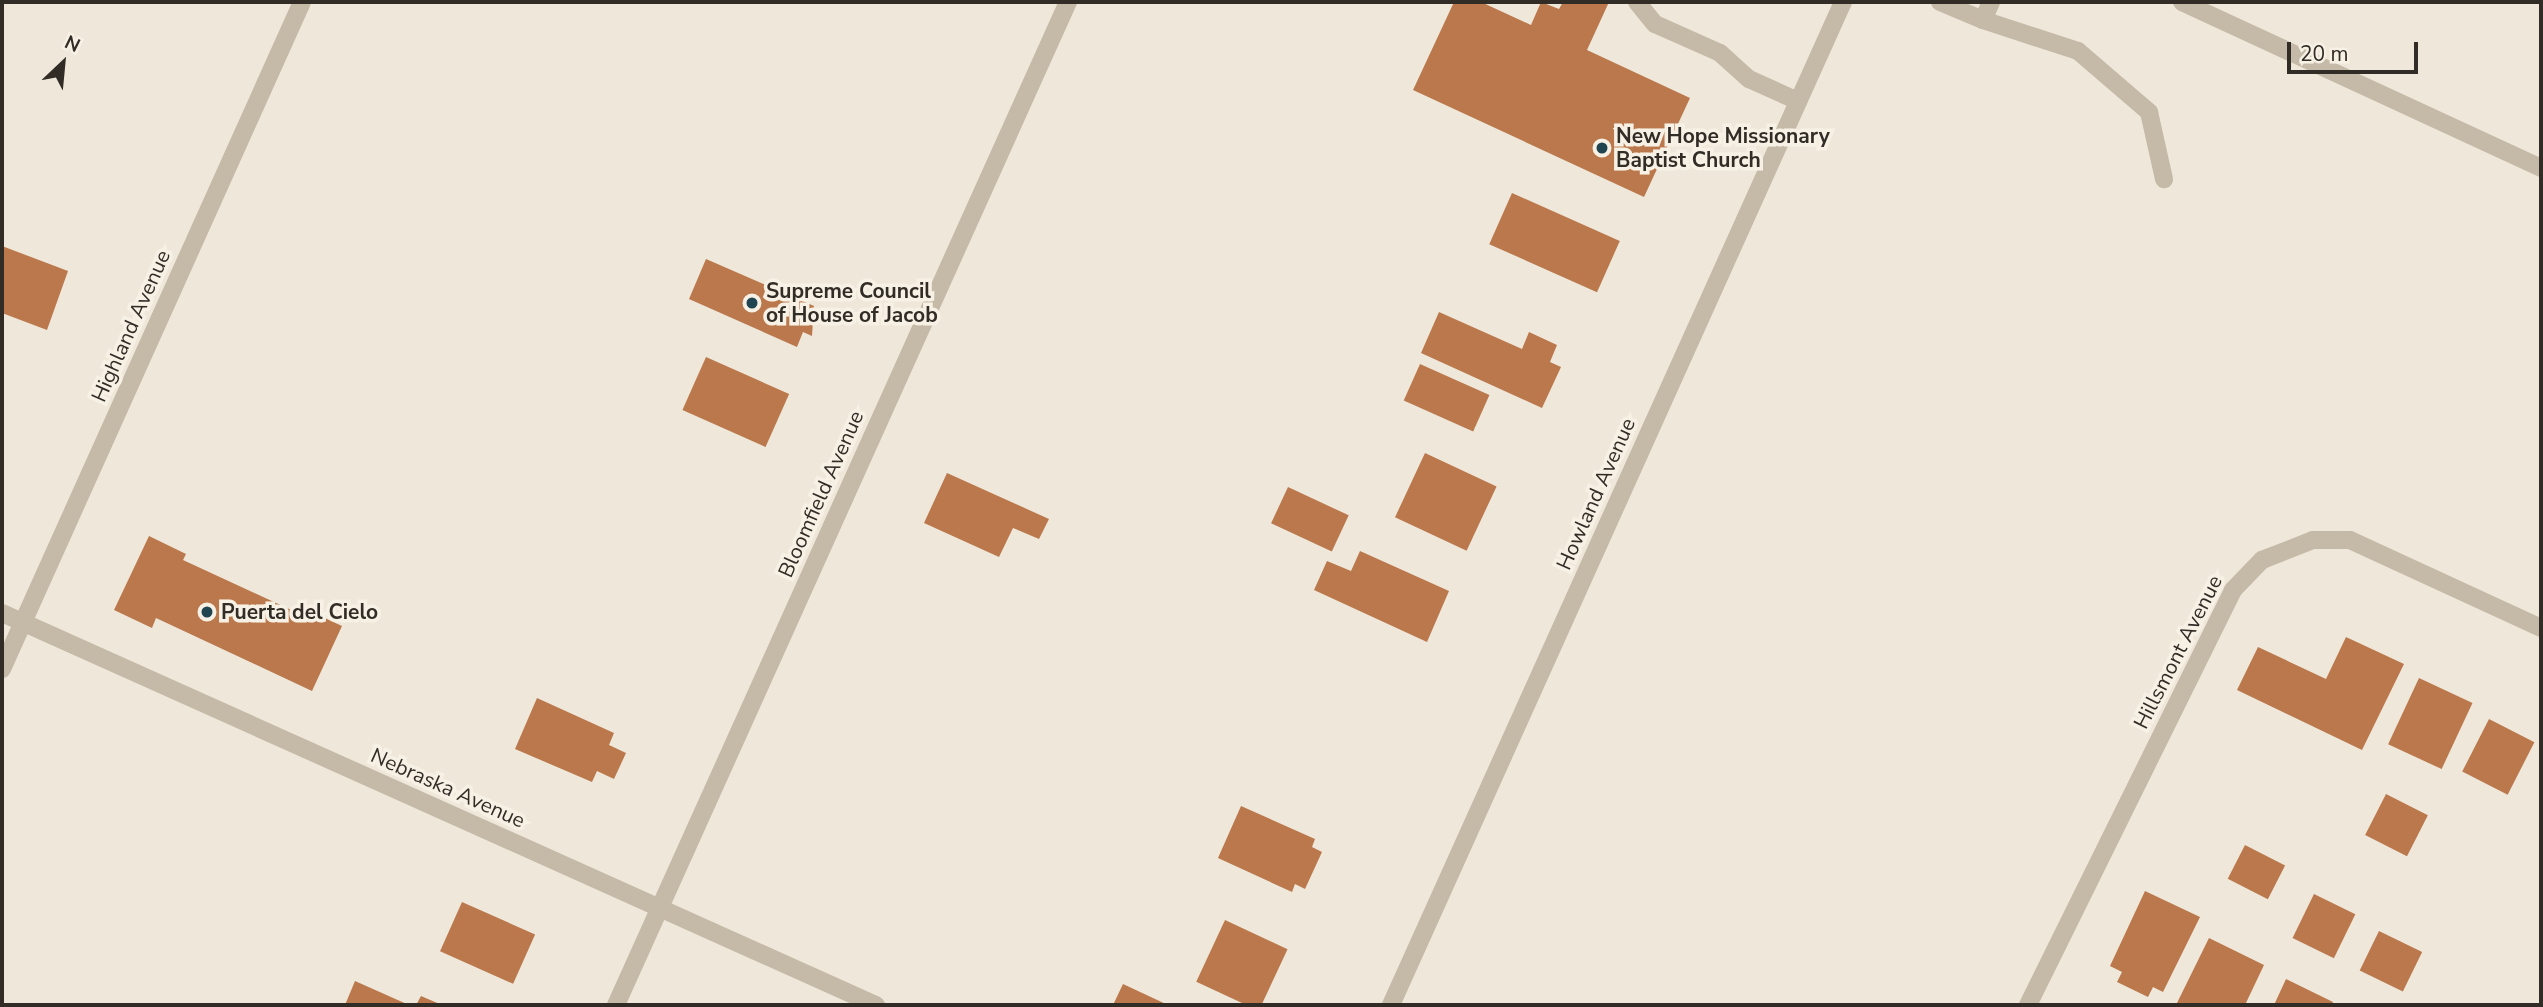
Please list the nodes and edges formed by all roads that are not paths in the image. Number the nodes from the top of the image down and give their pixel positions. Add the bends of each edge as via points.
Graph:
1 (302, 2) edge
2 (1068, 2) edge
3 (1637, 2) edge
4 (1843, 2) edge
5 (1940, 2) edge
6 (1991, 2) edge
7 (2182, 2) edge
8 (1983, 20) junction
9 (1798, 101) junction
10 (2541, 167) edge
11 (2164, 179) dead end
12 (2, 612) edge
13 (23, 622) junction
14 (2541, 628) edge
15 (2, 669) edge
16 (659, 908) junction
17 (616, 1005) edge
18 (876, 1005) edge
19 (1391, 1005) edge
20 (2028, 1005) edge

1 - 13 street, Highland Avenue
2 - 16 street, Bloomfield Avenue
3 - 9 street via 1655,24 1720,53 1749,79
4 - 9 street, Howland Avenue
5 - 8 street
6 - 8 street
7 - 10 street
8 - 11 street via 2078,51 2149,112
9 - 19 street, Howland Avenue
12 - 13 street, Nebraska Avenue
13 - 15 street, Highland Avenue
13 - 16 street, Nebraska Avenue
14 - 20 street, Hillsmont Avenue via 2350,540 2313,540 2262,560 2233,590
16 - 17 street, Bloomfield Avenue
16 - 18 street, Nebraska Avenue

